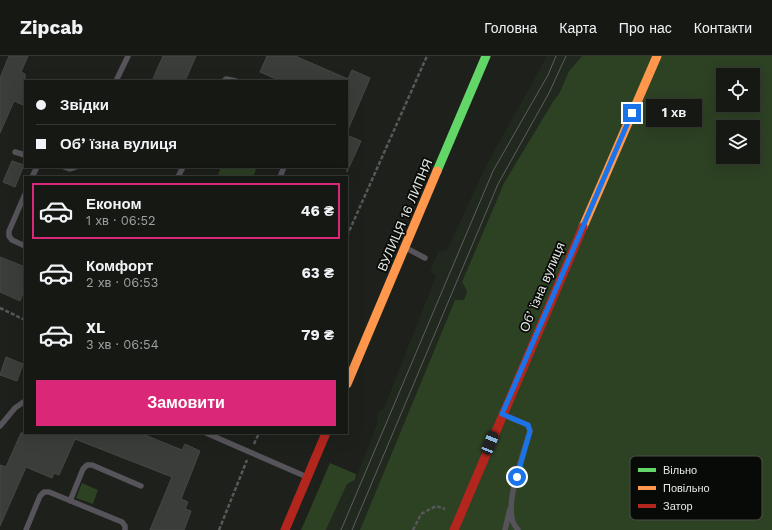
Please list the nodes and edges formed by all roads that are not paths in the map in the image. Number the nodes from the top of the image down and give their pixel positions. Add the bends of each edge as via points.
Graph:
1 (126, 56) edge
2 (486, 56) edge
3 (657, 56) edge
4 (116, 80) edge
5 (16, 152) dead end
6 (24, 155) edge
7 (24, 196) edge
8 (24, 246) edge
9 (405, 247) junction
10 (425, 258) dead end
11 (348, 382) edge
12 (24, 402) edge
13 (502, 414) junction
14 (0, 426) edge
15 (208, 434) edge
16 (326, 434) edge
17 (308, 477) junction
18 (141, 486) dead end
19 (70, 501) junction
20 (511, 505) junction
21 (26, 530) edge
22 (126, 530) edge
23 (285, 530) edge
24 (454, 530) edge
25 (505, 530) edge
26 (518, 530) edge

1 - 4 lane
2 - 9 main road, ВУЛИЦЯ 16 ЛИПНЯ
3 - 13 main road, Обʼїзна вулиця
5 - 6 lane
7 - 8 lane via 8,236
9 - 10 lane
9 - 11 main road, ВУЛИЦЯ 16 ЛИПНЯ
12 - 14 lane
13 - 20 lane via 528,425 530,431
13 - 24 main road, Обʼїзна вулиця
15 - 17 lane
16 - 17 main road
17 - 23 main road
18 - 19 lane via 87,465
19 - 21 lane via 44,492
19 - 22 lane via 122,522
20 - 25 lane
20 - 26 lane via 513,522

